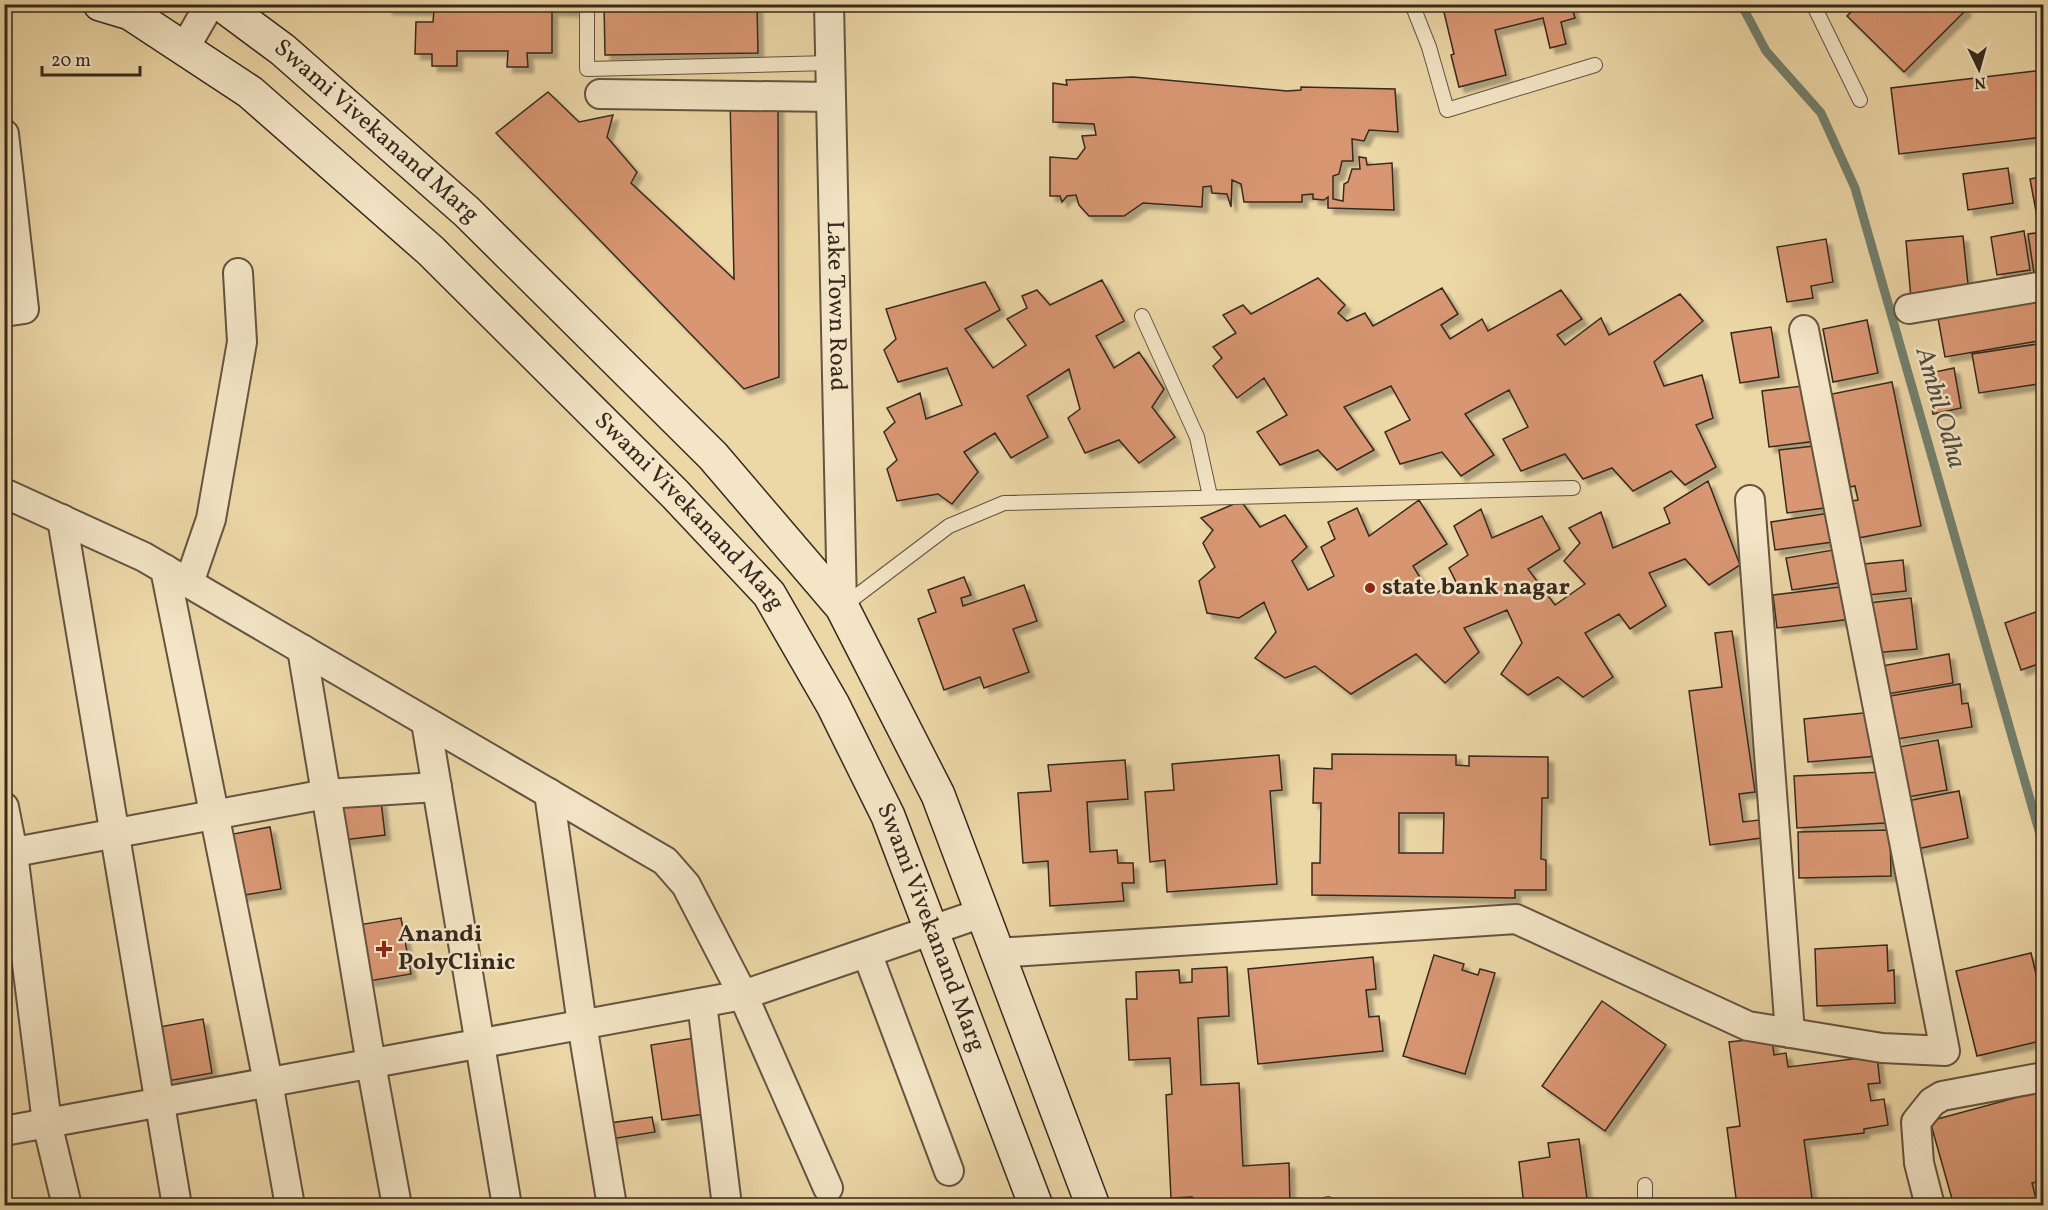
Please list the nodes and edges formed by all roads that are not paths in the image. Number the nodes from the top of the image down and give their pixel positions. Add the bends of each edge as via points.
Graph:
1 (100, 4) edge
2 (210, 4) edge
3 (221, 4) edge
4 (587, 4) edge
5 (829, 4) edge
6 (1412, 4) edge
7 (1813, 4) edge
8 (184, 49) junction
9 (830, 63) junction
10 (1595, 64) dead end
11 (600, 94) dead end
12 (831, 97) junction
13 (1860, 100) dead end
14 (4, 134) edge
15 (238, 273) dead end
16 (2043, 286) edge
17 (1909, 309) dead end
18 (4, 312) edge
19 (1142, 316) dead end
20 (1804, 330) dead end
21 (1573, 488) dead end
22 (4, 493) edge
23 (1210, 496) junction
24 (1750, 500) dead end
25 (62, 519) junction
26 (177, 576) junction
27 (842, 607) junction
28 (302, 649) junction
29 (426, 722) junction
30 (437, 787) junction
31 (549, 793) junction
32 (326, 794) junction
33 (4, 807) edge
34 (215, 816) junction
35 (115, 833) junction
36 (9, 854) edge
37 (982, 913) junction
38 (931, 931) junction
39 (867, 952) junction
40 (997, 953) junction
41 (743, 995) junction
42 (702, 1003) junction
43 (582, 1024) junction
44 (1790, 1033) junction
45 (480, 1043) junction
46 (371, 1064) junction
47 (2043, 1077) edge
48 (268, 1082) junction
49 (158, 1103) junction
50 (47, 1123) junction
51 (4, 1131) edge
52 (949, 1171) dead end
53 (1645, 1185) dead end
54 (828, 1188) dead end
55 (66, 1206) edge
56 (177, 1206) edge
57 (290, 1206) edge
58 (397, 1206) edge
59 (507, 1206) edge
60 (612, 1206) edge
61 (727, 1206) edge
62 (1036, 1206) edge
63 (1093, 1206) edge
64 (1645, 1206) edge
65 (1930, 1206) edge

1 - 8 main road, Swami Vivekanand Marg via 130,13
2 - 8 street
3 - 27 main road, Swami Vivekanand Marg via 283,50 467,212 713,456
4 - 9 lane via 587,69
5 - 9 street, Lake Town Road
6 - 10 lane via 1430,47 1447,111
7 - 13 lane
8 - 38 main road, Swami Vivekanand Marg via 250,92 431,251 675,494 769,594 833,705 888,816
9 - 12 street, Lake Town Road
11 - 12 street
12 - 27 street, Lake Town Road
14 - 18 street via 24,309
15 - 26 street via 242,342 211,519
16 - 17 street
19 - 23 lane via 1197,437
20 - 44 street via 1945,1051 1882,1048
21 - 23 lane
22 - 25 street
23 - 27 lane via 1004,503 949,526
24 - 44 street
25 - 26 street
25 - 35 street
26 - 28 street
26 - 34 street
27 - 37 main road, Swami Vivekanand Marg via 938,795
28 - 29 street
28 - 32 street
29 - 30 street
29 - 31 street
30 - 32 street
30 - 45 street
31 - 41 street via 665,861 678,874
31 - 43 street
32 - 34 street
32 - 46 street
33 - 36 street
34 - 35 street
34 - 48 street
35 - 36 street
35 - 49 street
36 - 50 street
37 - 38 street
37 - 40 main road, Swami Vivekanand Marg
38 - 39 street
38 - 62 main road, Swami Vivekanand Marg
39 - 41 street
39 - 52 street
40 - 44 street via 1516,919 1748,1026
40 - 63 main road, Swami Vivekanand Marg
41 - 42 street
41 - 54 street
42 - 43 street
42 - 61 street
43 - 45 street
43 - 60 street
45 - 46 street
45 - 59 street
46 - 48 street
46 - 58 street
47 - 65 street via 1942,1096 1932,1102 1916,1122 1919,1163
48 - 49 street
48 - 57 street
49 - 50 street
49 - 56 street
50 - 51 street
50 - 55 street
53 - 64 lane

